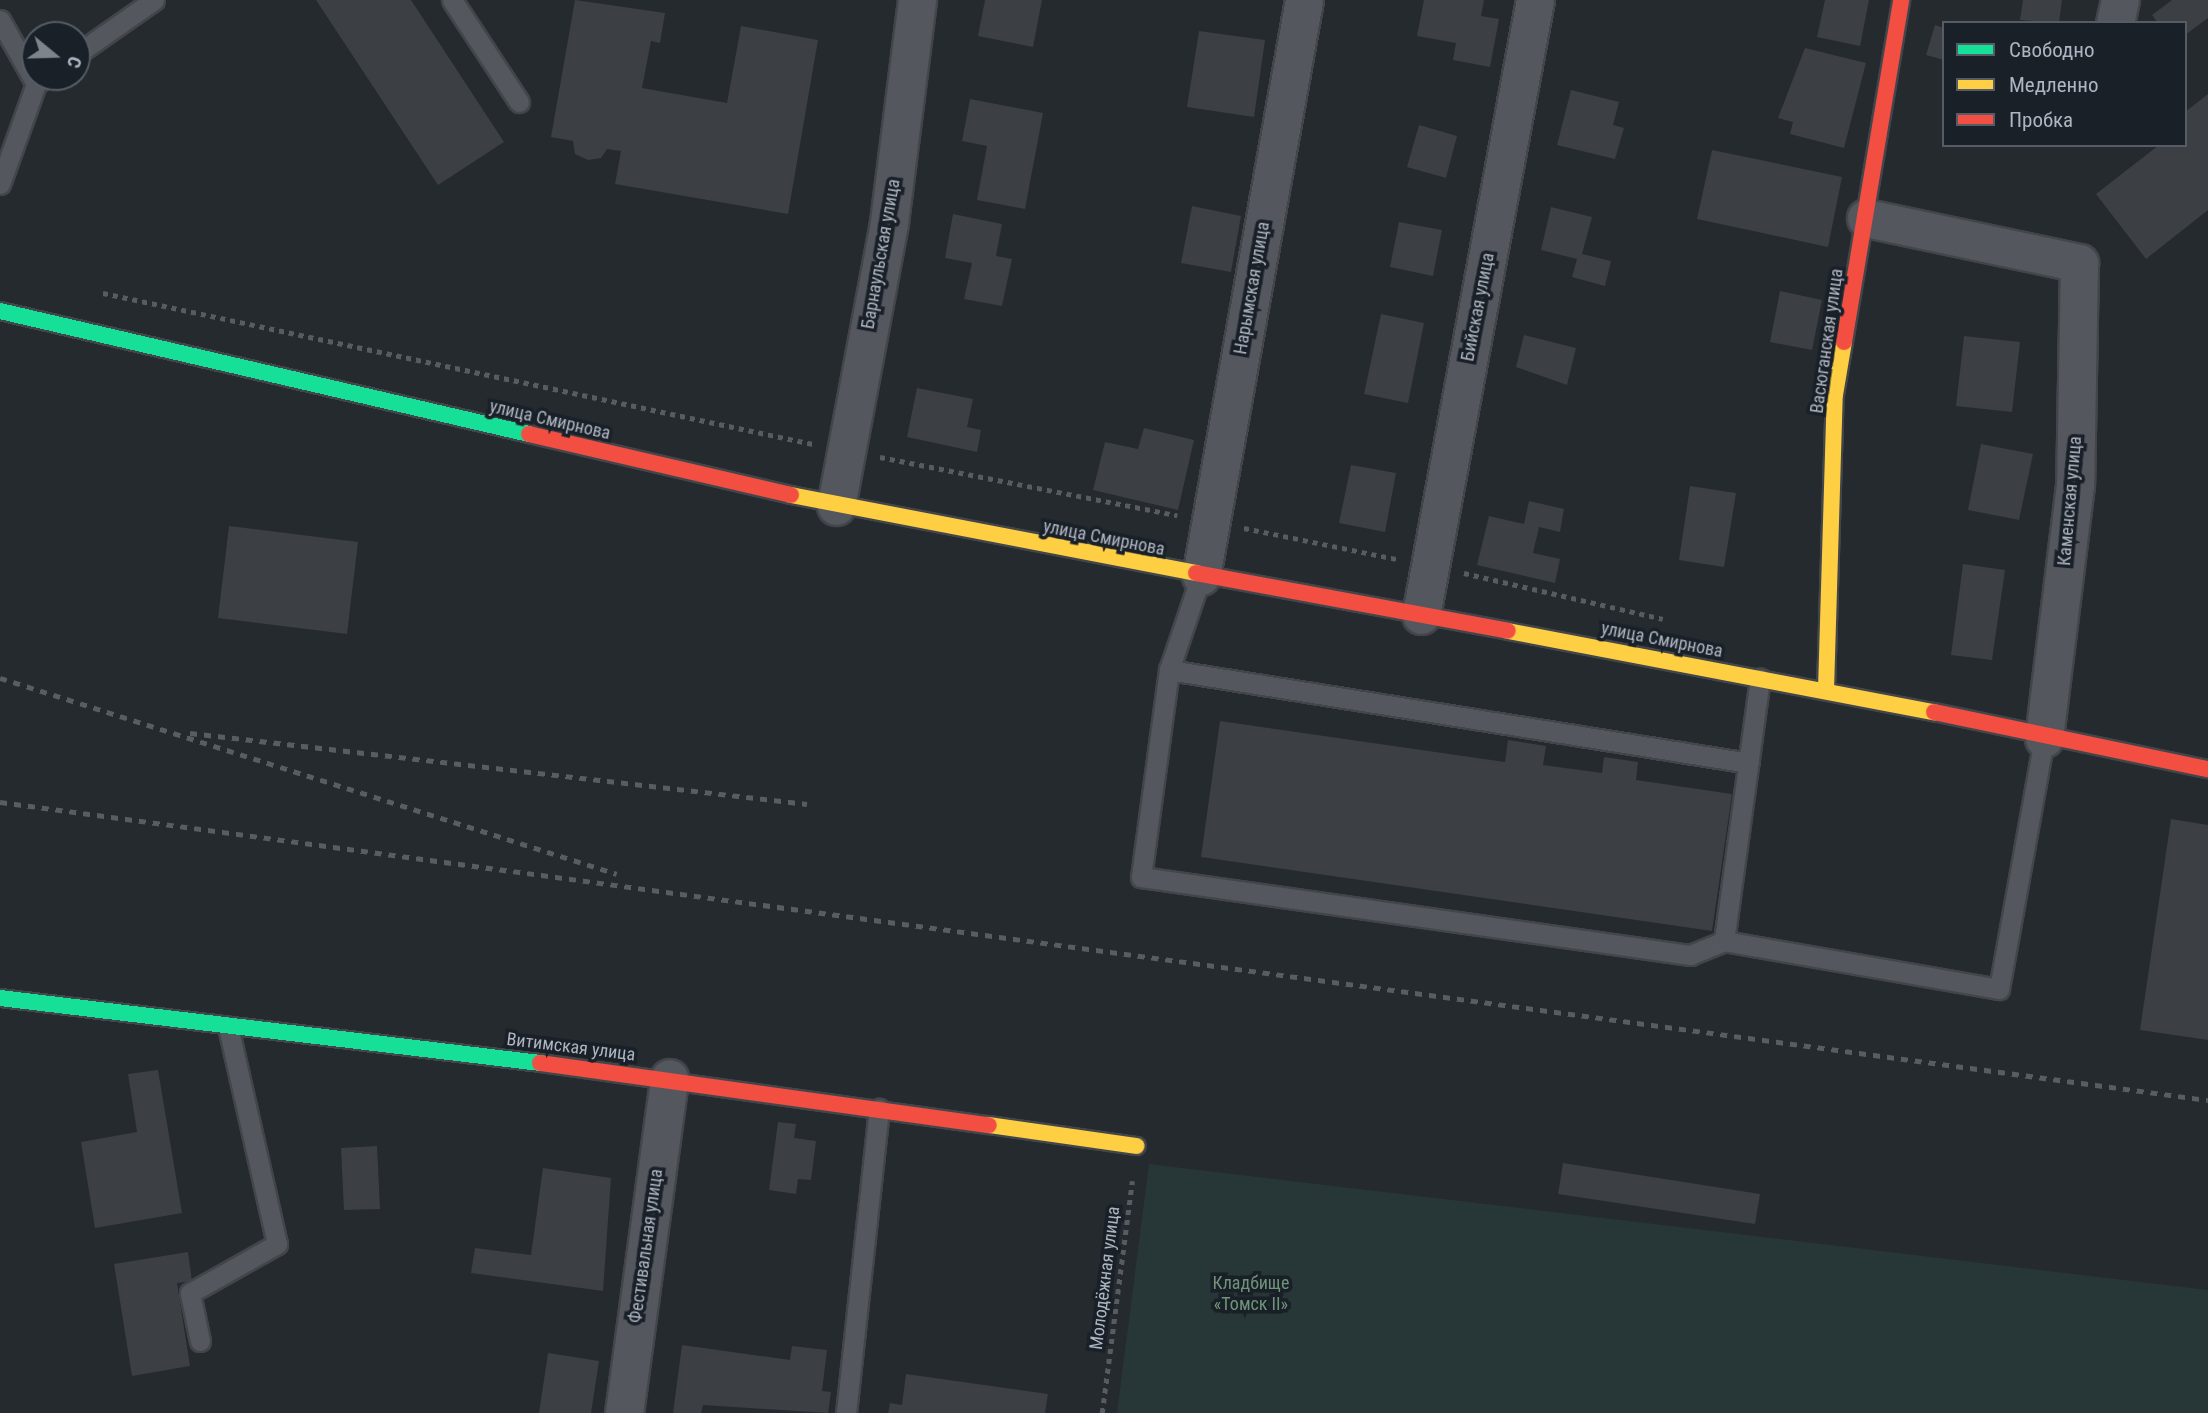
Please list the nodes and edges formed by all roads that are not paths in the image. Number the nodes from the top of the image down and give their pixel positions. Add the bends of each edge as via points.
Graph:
1 (154, 0) edge
2 (452, 0) edge
3 (917, 0) edge
4 (1304, 0) edge
5 (1535, 0) edge
6 (1901, 0) edge
7 (2120, 0) edge
8 (0, 20) edge
9 (2115, 21) edge
10 (91, 44) edge
11 (21, 52) edge
12 (36, 91) edge
13 (519, 102) dead end
14 (0, 184) edge
15 (1866, 218) junction
16 (0, 312) edge
17 (836, 506) junction
18 (1200, 576) junction
19 (1421, 615) junction
20 (1169, 670) junction
21 (1760, 678) junction
22 (1826, 690) junction
23 (2044, 738) junction
24 (1749, 762) junction
25 (2208, 769) edge
26 (1724, 941) junction
27 (0, 998) edge
28 (228, 1026) junction
29 (669, 1078) junction
30 (879, 1108) junction
31 (1137, 1146) road end
32 (201, 1341) dead end
33 (624, 1413) edge
34 (846, 1413) edge

1 - 10 lane
2 - 13 lane
3 - 17 street, Барнаульская улица via 889,222
4 - 18 street, Нарымская улица
5 - 19 street, Бийская улица
6 - 15 main road, Васюганская улица
7 - 9 street
8 - 11 lane
12 - 14 lane
15 - 22 main road, Васюганская улица via 1835,395
15 - 23 street, Каменская улица via 2079,263 2075,485
16 - 17 main road, улица Смирнова
17 - 18 main road, улица Смирнова
18 - 19 main road, улица Смирнова
18 - 20 lane
19 - 21 main road, улица Смирнова
20 - 24 lane
20 - 26 lane via 1141,877 1690,955
21 - 22 main road, улица Смирнова
21 - 24 lane
22 - 23 main road, улица Смирнова
23 - 25 main road, улица Смирнова
23 - 26 lane via 1999,989
24 - 26 lane
27 - 28 main road, Витимская улица
28 - 29 main road, Витимская улица
28 - 32 lane via 277,1244 190,1293
29 - 30 main road, Витимская улица
29 - 33 street, Фестивальная улица
30 - 31 main road, Витимская улица
30 - 34 lane

